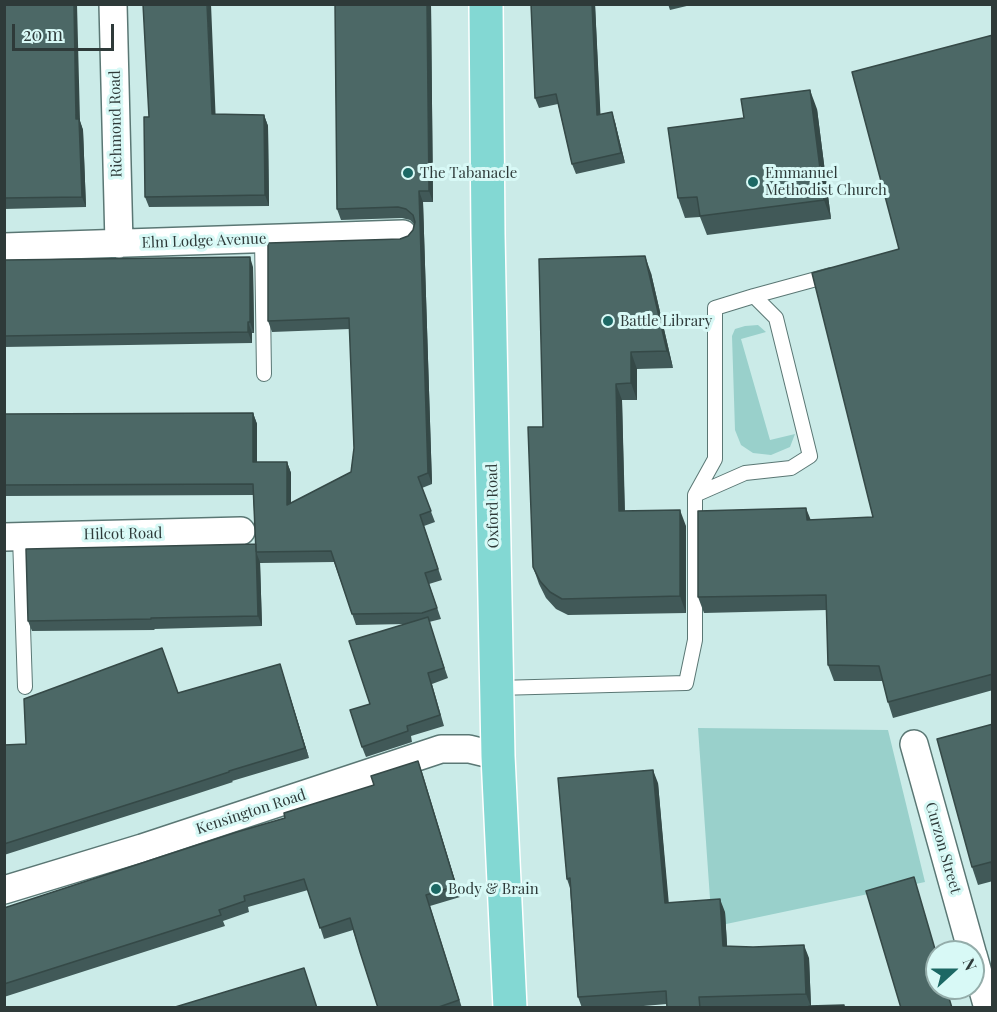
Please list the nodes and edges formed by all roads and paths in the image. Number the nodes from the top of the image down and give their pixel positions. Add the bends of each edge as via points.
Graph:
1 (113, 4) edge
2 (486, 4) edge
3 (404, 234) dead end
4 (262, 238) junction
5 (119, 244) junction
6 (4, 247) edge
7 (843, 272) edge
8 (754, 296) junction
9 (264, 374) dead end
10 (695, 495) junction
11 (242, 531) dead end
12 (12, 537) edge
13 (25, 687) dead end
14 (497, 688) junction
15 (914, 744) dead end
16 (498, 756) junction
17 (4, 890) edge
18 (969, 940) edge
19 (510, 1008) edge

1 - 5 street, Richmond Road
2 - 14 main road, Oxford Road
3 - 4 street, Elm Lodge Avenue
4 - 5 street, Elm Lodge Avenue
4 - 9 lane
5 - 6 street, Elm Lodge Avenue
7 - 8 lane
8 - 10 lane via 716,308 716,459
8 - 10 lane via 776,318 810,456 791,468 745,473
10 - 14 lane via 695,640 686,683
11 - 12 street, Hilcot Road
12 - 13 lane
14 - 16 main road, Oxford Road
15 - 18 street, Curzon Street
16 - 17 street, Kensington Road via 469,749 441,749
16 - 19 main road, Oxford Road

